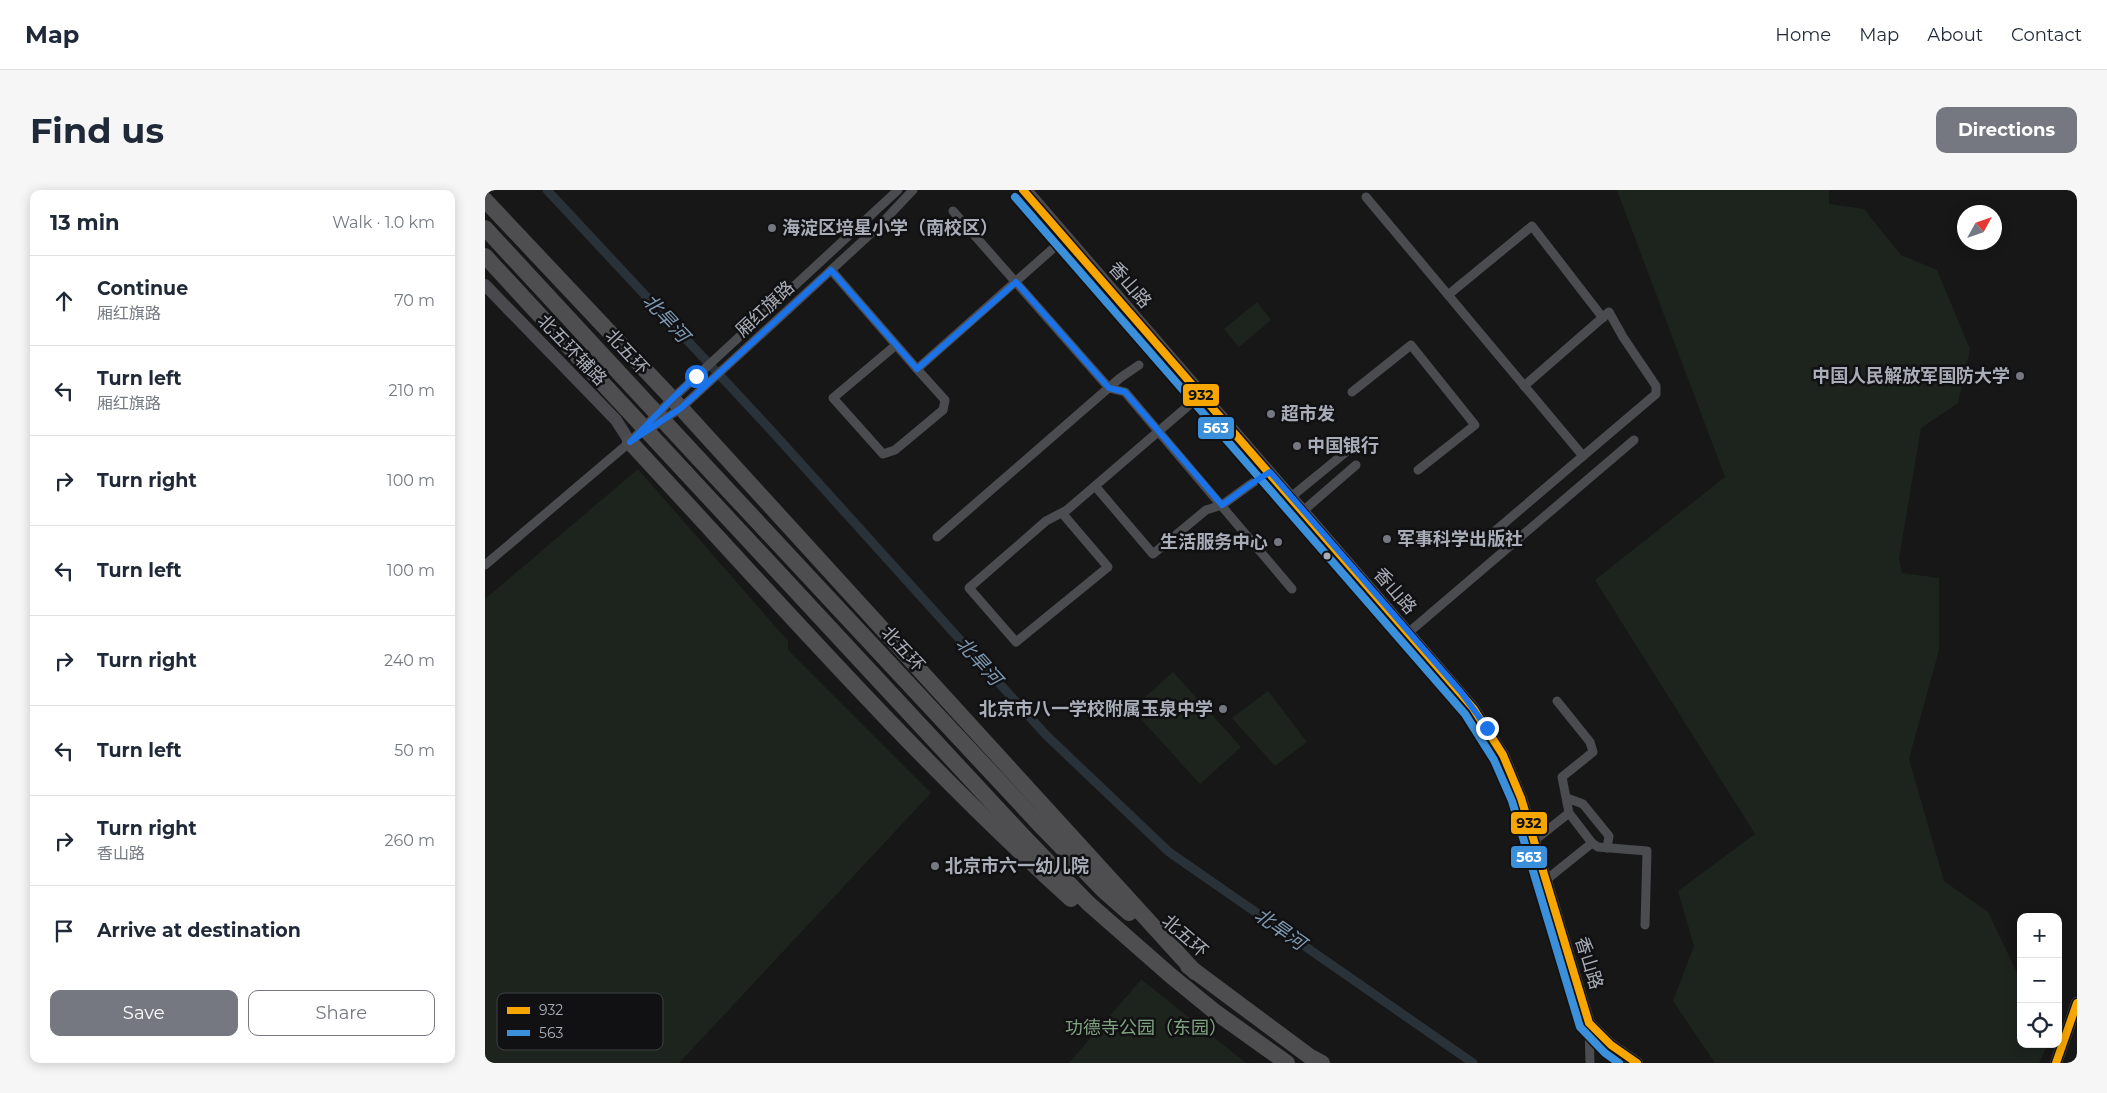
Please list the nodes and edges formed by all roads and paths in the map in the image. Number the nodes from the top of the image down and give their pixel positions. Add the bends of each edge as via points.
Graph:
1 (898, 190) edge
2 (913, 190) edge
3 (1026, 191) edge
4 (1366, 197) dead end
5 (485, 200) edge
6 (953, 211) dead end
7 (485, 228) edge
8 (1066, 237) junction
9 (485, 256) edge
10 (831, 270) junction
11 (1016, 282) junction
12 (485, 284) edge
13 (1448, 295) junction
14 (1603, 318) junction
15 (896, 345) junction
16 (1139, 365) dead end
17 (917, 369) junction
18 (1524, 386) junction
19 (1109, 388) junction
20 (1352, 392) dead end
21 (1201, 394) junction
22 (676, 404) junction
23 (1159, 430) junction
24 (1634, 440) dead end
25 (630, 442) junction
26 (1346, 452) dead end
27 (1583, 456) junction
28 (1356, 465) dead end
29 (1418, 470) dead end
30 (1270, 472) junction
31 (1095, 486) junction
32 (1291, 498) junction
33 (1222, 505) junction
34 (1303, 511) junction
35 (1062, 513) junction
36 (1495, 531) dead end
37 (937, 537) dead end
38 (485, 565) edge
39 (1292, 589) dead end
40 (1409, 632) junction
41 (1557, 701) dead end
42 (1567, 798) junction
43 (1569, 813) junction
44 (1535, 840) junction
45 (1592, 843) junction
46 (1607, 848) junction
47 (1547, 880) junction
48 (1645, 925) dead end
49 (1195, 972) junction
50 (1170, 975) junction
51 (2077, 1003) edge
52 (1589, 1023) junction
53 (1287, 1063) edge
54 (1322, 1063) edge
55 (1590, 1063) edge
56 (1637, 1063) edge
57 (2056, 1063) edge

1 - 22 street, 厢红旗路 via 703,370
2 - 10 street, 厢红旗路
3 - 8 street, 香山路
4 - 13 street
5 - 22 highway
6 - 11 street
7 - 49 highway, 北五环, bridge via 1040,825 1103,890
8 - 11 street
8 - 21 street, 香山路
9 - 50 highway, bridge via 1026,839 1088,903
10 - 15 street
10 - 22 street, 厢红旗路 via 712,380
11 - 17 street
11 - 19 street
12 - 25 street, 北五环辅路 via 616,420
13 - 14 street via 1532,226
13 - 18 street
14 - 18 street
14 - 27 street via 1609,312 1656,386 1656,394
15 - 17 street
15 - 17 street via 833,398 883,454 895,450 943,410 945,400
16 - 19 street
18 - 27 street
19 - 23 street via 1125,392
19 - 37 street
20 - 29 street via 1411,345 1475,425
21 - 23 street
21 - 30 street, 香山路
22 - 25 street, 厢红旗路
22 - 25 street, 厢红旗路
22 - 49 highway
23 - 31 street
23 - 33 street
24 - 40 street
25 - 38 street, 厢红旗路
25 - 50 highway via 889,721 1024,857 1085,912
26 - 32 street
27 - 36 street
28 - 34 street
30 - 32 street, 香山路
30 - 33 street
31 - 33 street via 1153,554 1206,510
31 - 35 street
32 - 34 street, 香山路
33 - 39 street
34 - 40 street, 香山路
35 - 35 street via 1046,521 969,588 1016,642 1108,567
40 - 44 street, 香山路 via 1461,692 1487,728 1516,785
41 - 42 street via 1593,752 1562,778
42 - 43 street
42 - 46 street via 1583,804 1609,836
43 - 44 street
43 - 45 street
44 - 47 street, 香山路
45 - 46 street
45 - 47 street
46 - 48 street via 1647,851
47 - 52 street, 香山路
49 - 54 highway, 北五环
50 - 53 highway
51 - 57 street
52 - 55 street
52 - 56 street, 香山路 via 1611,1045

